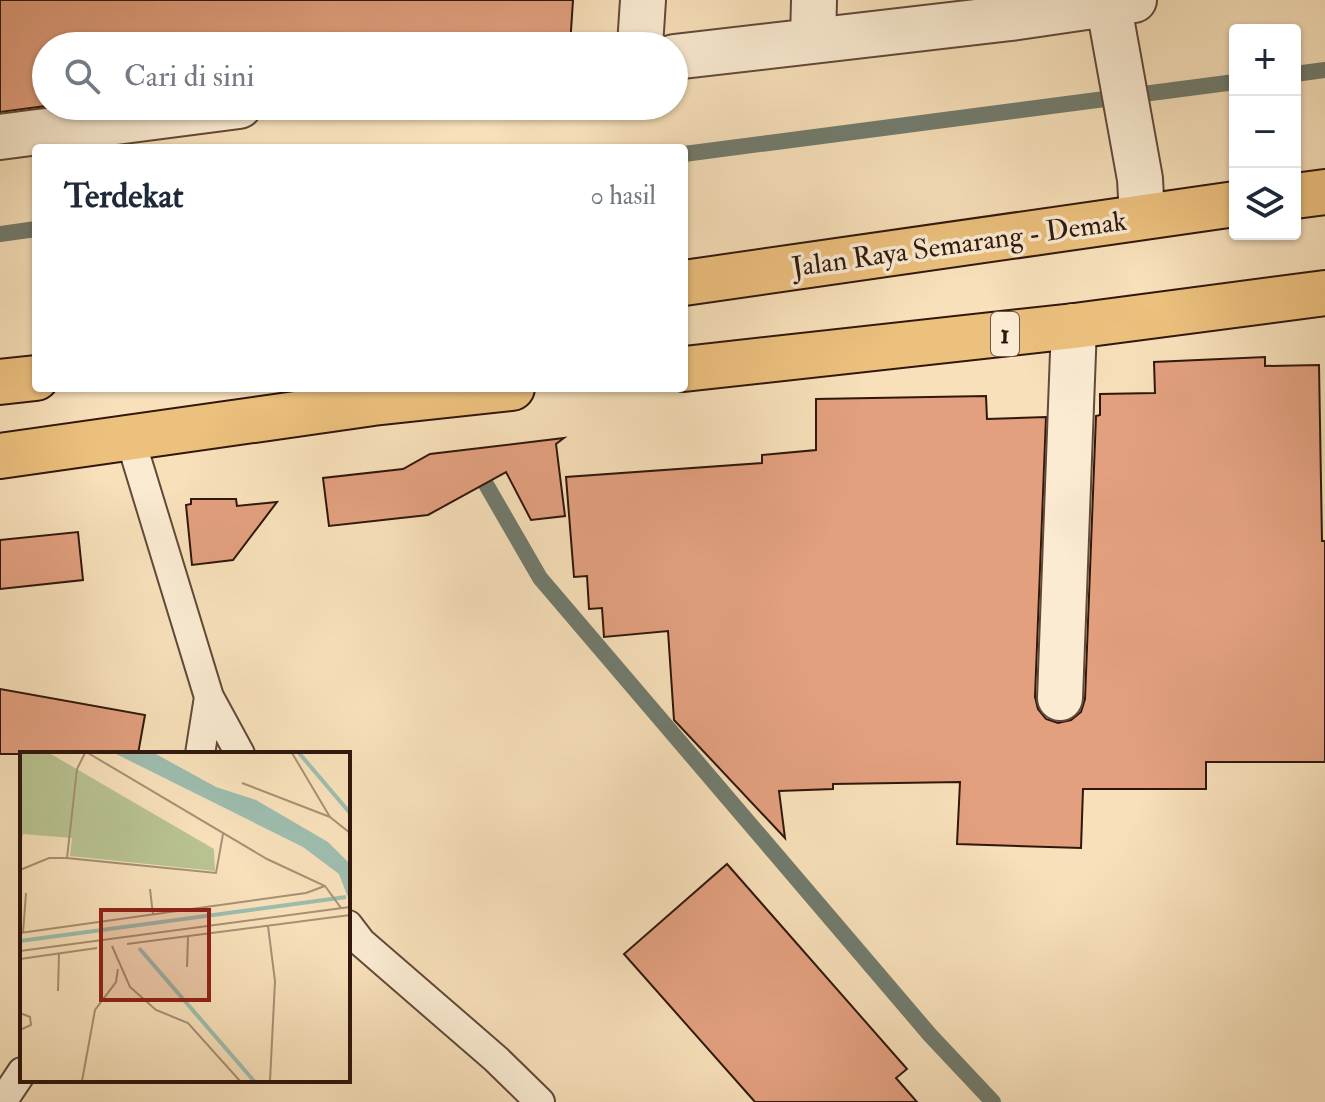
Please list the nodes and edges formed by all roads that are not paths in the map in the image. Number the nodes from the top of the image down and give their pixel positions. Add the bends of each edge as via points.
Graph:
1 (643, 0) edge
2 (1117, 9) edge
3 (813, 20) edge
4 (641, 32) edge
5 (688, 53) edge
6 (168, 120) edge
7 (0, 137) edge
8 (77, 138) edge
9 (1325, 192) edge
10 (1301, 195) edge
11 (1141, 198) junction
12 (1229, 204) edge
13 (688, 282) edge
14 (1325, 293) edge
15 (1074, 326) junction
16 (688, 369) edge
17 (32, 378) edge
18 (0, 382) edge
19 (475, 392) edge
20 (130, 438) junction
21 (0, 456) edge
22 (209, 697) junction
23 (1060, 698) dead end
24 (200, 752) edge
25 (239, 752) edge
26 (350, 928) edge
27 (20, 1075) edge
28 (2, 1102) edge
29 (540, 1102) edge

1 - 4 street
2 - 3 street
2 - 11 street
3 - 5 street
6 - 8 street
7 - 8 street
9 - 10 highway
11 - 12 highway, Jalan Raya Semarang - Demak
11 - 13 highway, Jalan Raya Semarang - Demak
14 - 15 highway, 1
15 - 16 highway, 1
15 - 23 street
17 - 18 highway
19 - 20 highway
20 - 21 highway
20 - 22 lane
22 - 24 lane
22 - 25 lane
26 - 29 lane
27 - 28 lane

